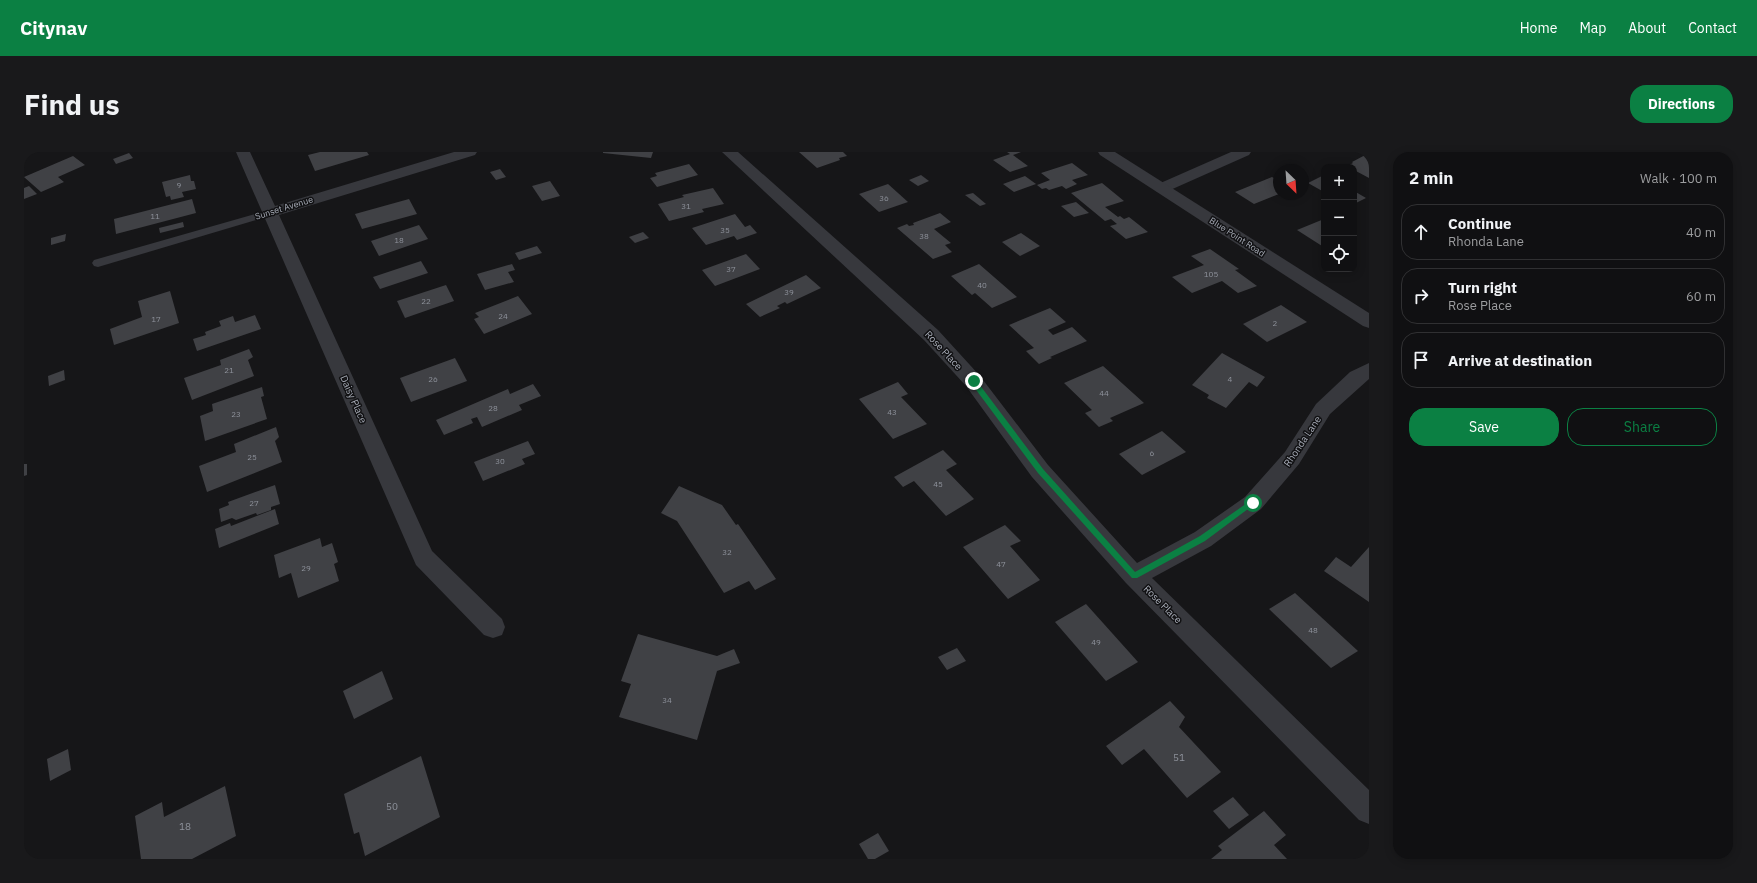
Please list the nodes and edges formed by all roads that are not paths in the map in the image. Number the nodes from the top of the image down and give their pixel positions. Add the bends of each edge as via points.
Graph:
1 (243, 152) edge
2 (470, 152) edge
3 (729, 152) edge
4 (1105, 152) edge
5 (1244, 152) edge
6 (1162, 188) junction
7 (268, 213) junction
8 (98, 263) dead end
9 (1369, 322) edge
10 (1369, 370) edge
11 (1134, 576) junction
12 (493, 627) dead end
13 (1369, 810) edge

1 - 7 street, Daisy Place
2 - 7 street, Sunset Avenue
3 - 11 street, Rose Place via 931,335 974,381 1040,471
4 - 6 street, Blue Point Road
5 - 6 street
6 - 9 street, Blue Point Road
7 - 8 lane, Sunset Avenue
7 - 12 street, Daisy Place via 329,342 424,558
10 - 11 street, Rhonda Lane via 1357,377 1323,409 1292,458 1253,503 1203,538
11 - 13 street, Rose Place

